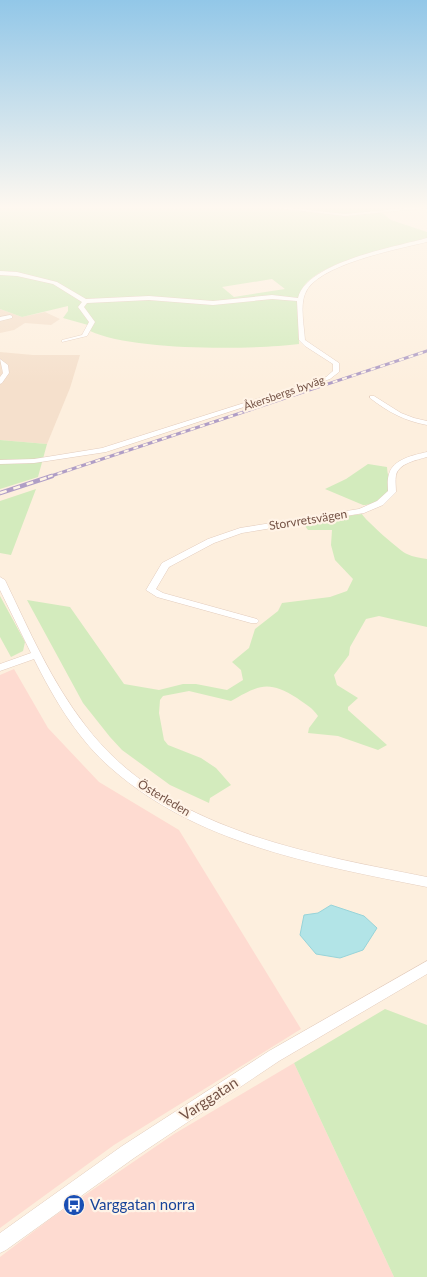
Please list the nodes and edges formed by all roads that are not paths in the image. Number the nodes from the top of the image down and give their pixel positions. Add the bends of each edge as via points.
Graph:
1 (340, 266) edge
2 (0, 273) edge
3 (302, 300) junction
4 (85, 301) junction
5 (10, 317) dead end
6 (0, 319) edge
7 (64, 341) dead end
8 (0, 361) edge
9 (0, 382) edge
10 (372, 397) dead end
11 (427, 423) edge
12 (427, 454) edge
13 (0, 462) edge
14 (0, 580) edge
15 (254, 621) dead end
16 (37, 654) junction
17 (0, 668) edge
18 (427, 882) edge
19 (427, 967) edge
20 (0, 1244) edge

1 - 3 street, Åkersbergs byväg via 310,280 301,294
2 - 4 street via 54,283
3 - 4 street via 272,297 213,304 149,298
3 - 13 street, Åkersbergs byväg via 302,340 336,363 336,372 328,378 104,450 34,461
4 - 7 street via 81,307 92,322 84,336
5 - 6 street
8 - 9 street via 5,365 6,373
10 - 11 street via 396,415
12 - 15 street, Storvretsvägen via 394,469 392,492 371,508 240,531 198,547 166,565 151,590
14 - 16 street, Österleden
16 - 17 street
16 - 18 street, Österleden via 83,731 116,765 160,798 215,826 261,844 341,865
19 - 20 street, Varggatan via 274,1056 128,1152

